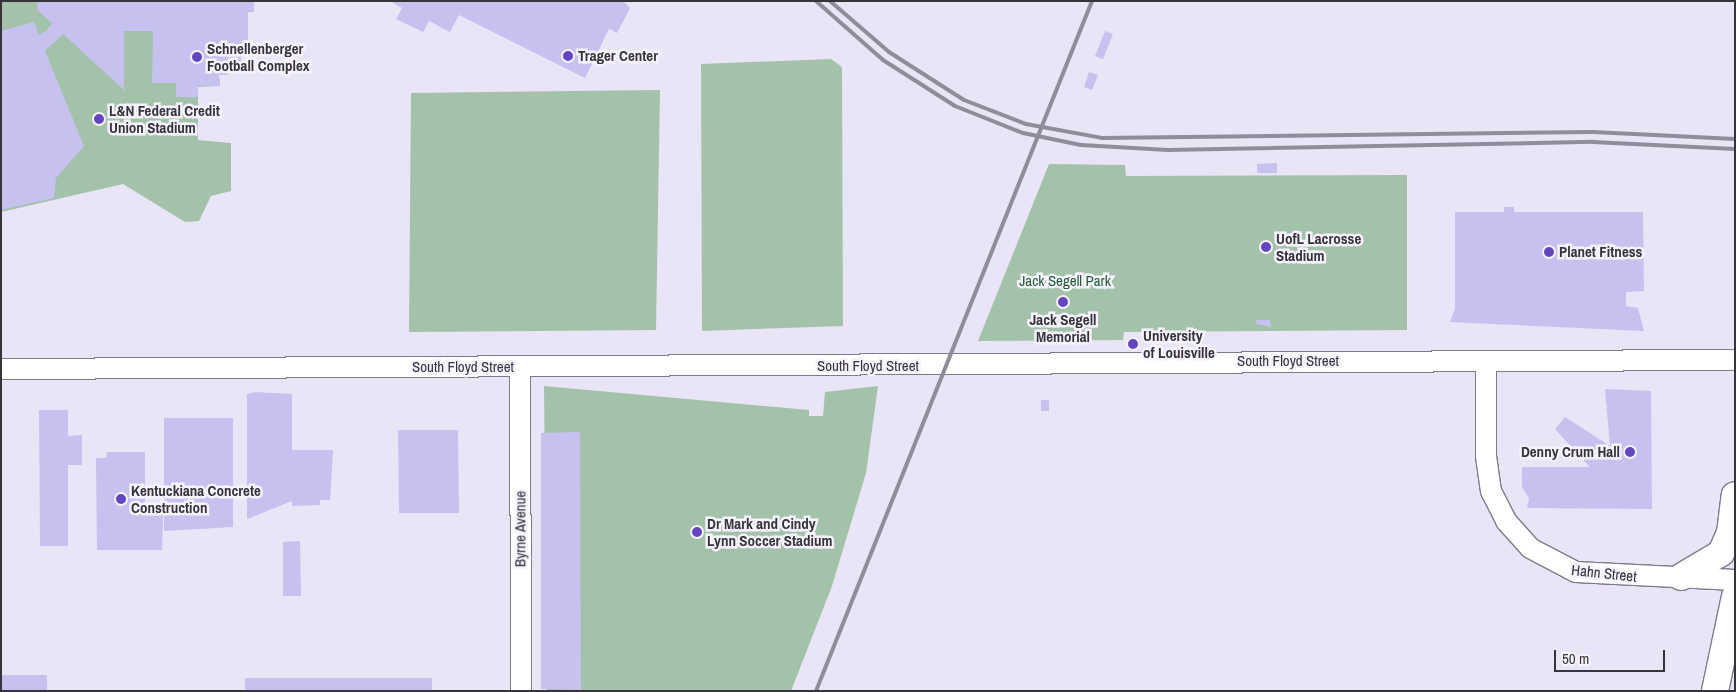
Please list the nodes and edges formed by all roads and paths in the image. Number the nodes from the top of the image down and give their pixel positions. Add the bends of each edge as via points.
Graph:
1 (1735, 360) edge
2 (1486, 361) junction
3 (520, 367) junction
4 (1, 369) edge
5 (1735, 496) edge
6 (1680, 577) junction
7 (1735, 580) edge
8 (1735, 596) edge
9 (1735, 668) edge
10 (521, 691) edge
11 (1715, 691) edge
12 (1730, 691) edge

1 - 2 street, South Floyd Street
2 - 3 street, South Floyd Street
2 - 6 street, Hahn Street via 1487,474 1498,506 1517,536 1544,559 1576,572
3 - 4 street, South Floyd Street
3 - 10 street, Byrne Avenue
5 - 6 main road via 1730,533 1721,553
6 - 7 street, Hahn Street
8 - 11 main road
9 - 12 main road

